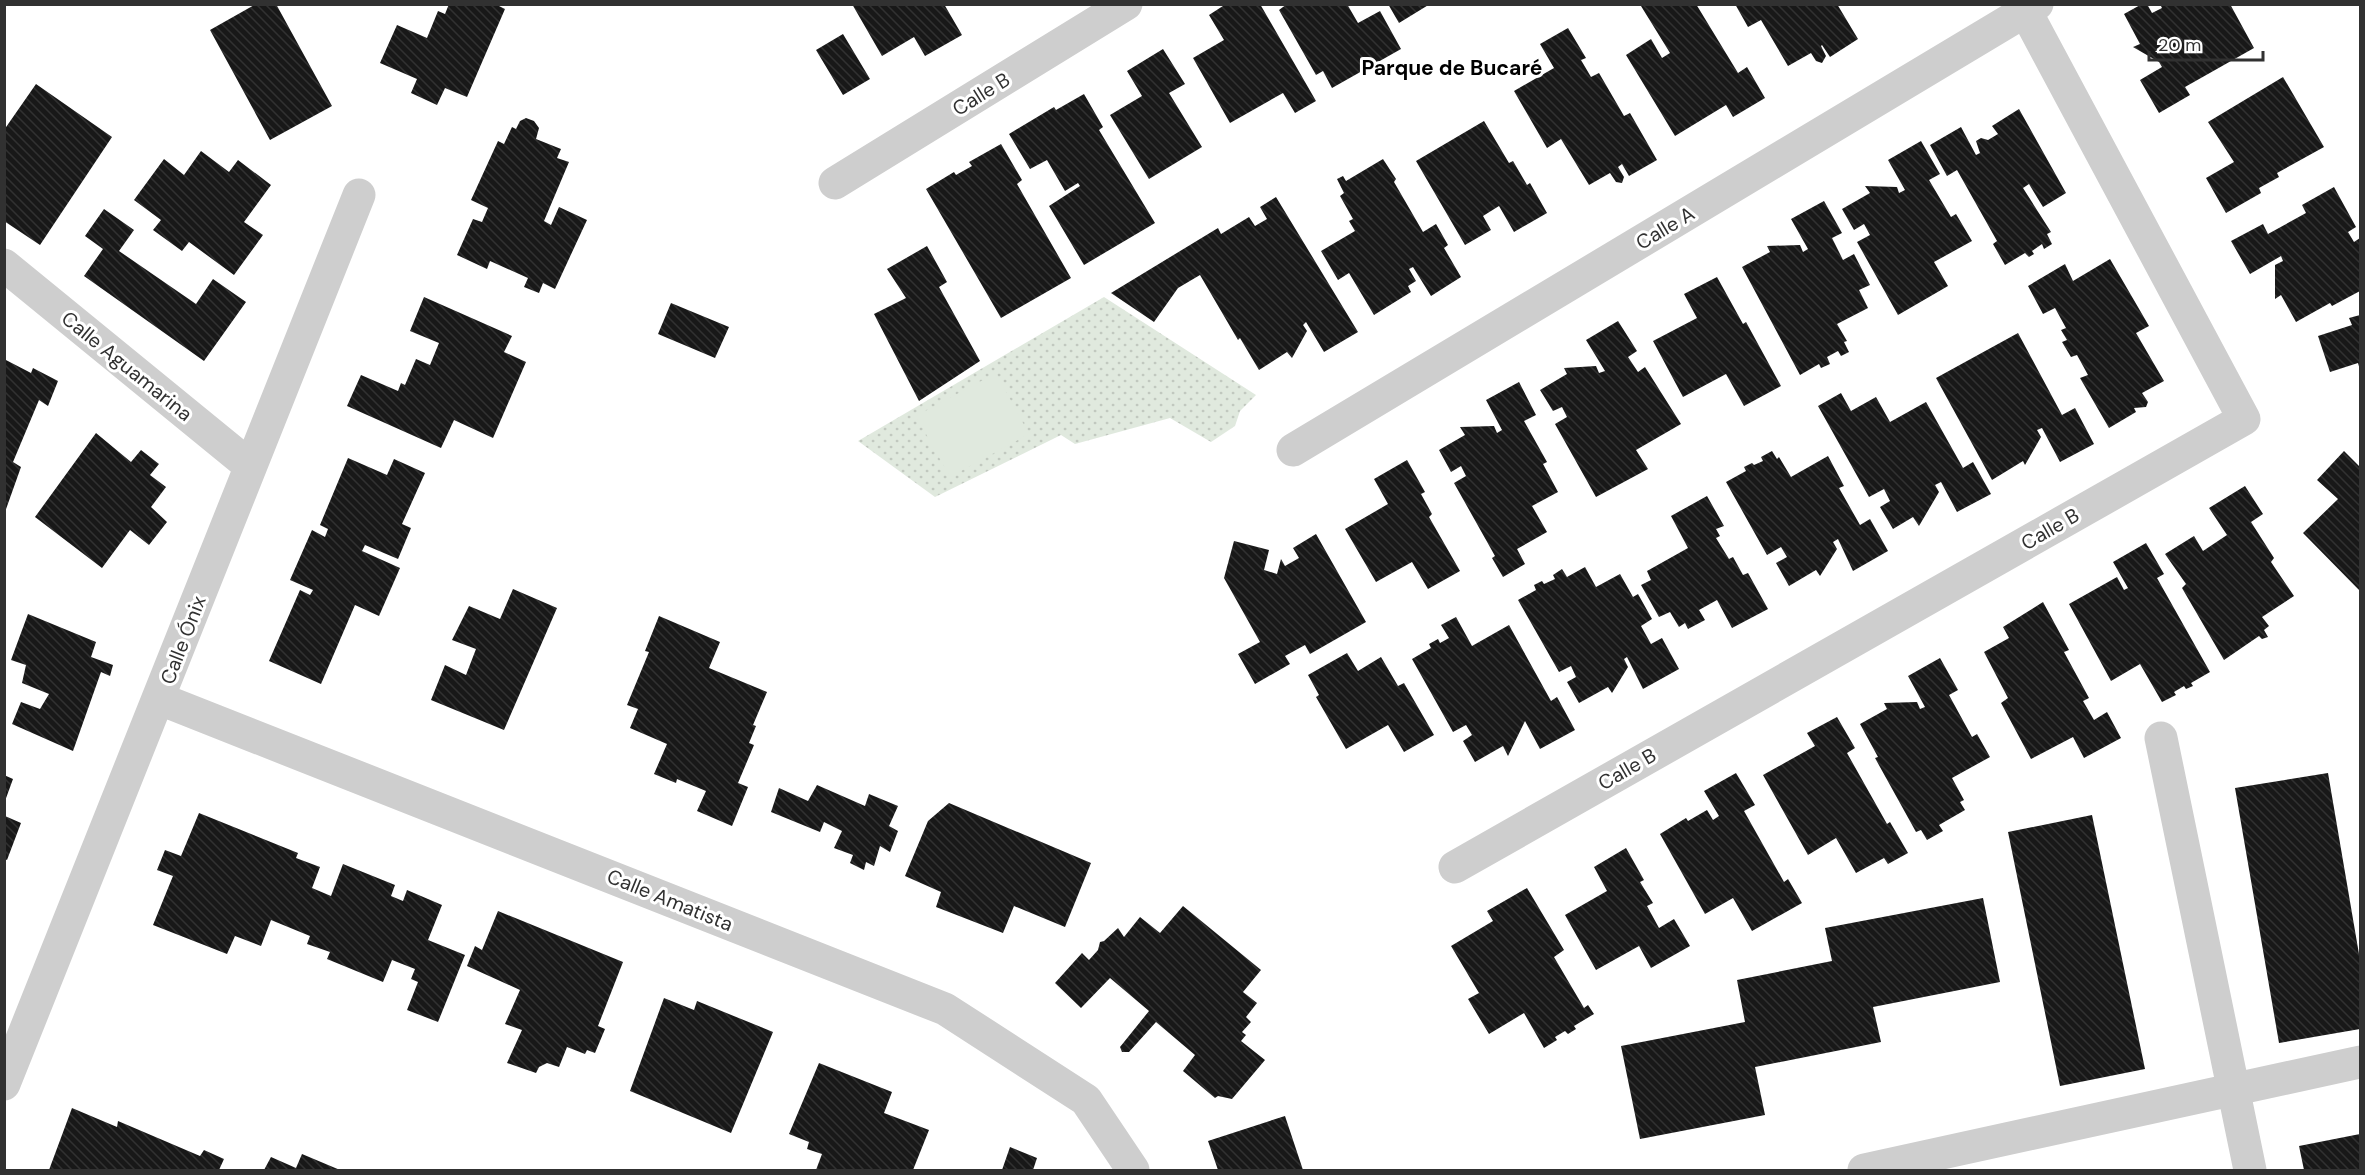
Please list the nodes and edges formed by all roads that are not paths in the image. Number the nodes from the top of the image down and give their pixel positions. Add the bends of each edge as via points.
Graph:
1 (1126, 4) edge
2 (2032, 8) edge
3 (835, 183) dead end
4 (359, 195) dead end
5 (4, 265) edge
6 (1293, 450) dead end
7 (250, 466) junction
8 (160, 699) junction
9 (2161, 738) dead end
10 (1455, 867) dead end
11 (2361, 1062) edge
12 (4, 1084) edge
13 (2233, 1090) junction
14 (1133, 1170) edge
15 (1864, 1170) edge
16 (2250, 1170) edge

1 - 3 street, Calle B
2 - 6 street, Calle A
2 - 10 street, Calle B via 2244,418
4 - 7 street, Calle Ónix
5 - 7 street, Calle Aguamarina
7 - 8 street, Calle Ónix
8 - 12 street, Calle Ónix
8 - 14 street, Calle Amatista via 945,1009 1086,1101
9 - 13 street
11 - 13 street
13 - 15 street
13 - 16 street

